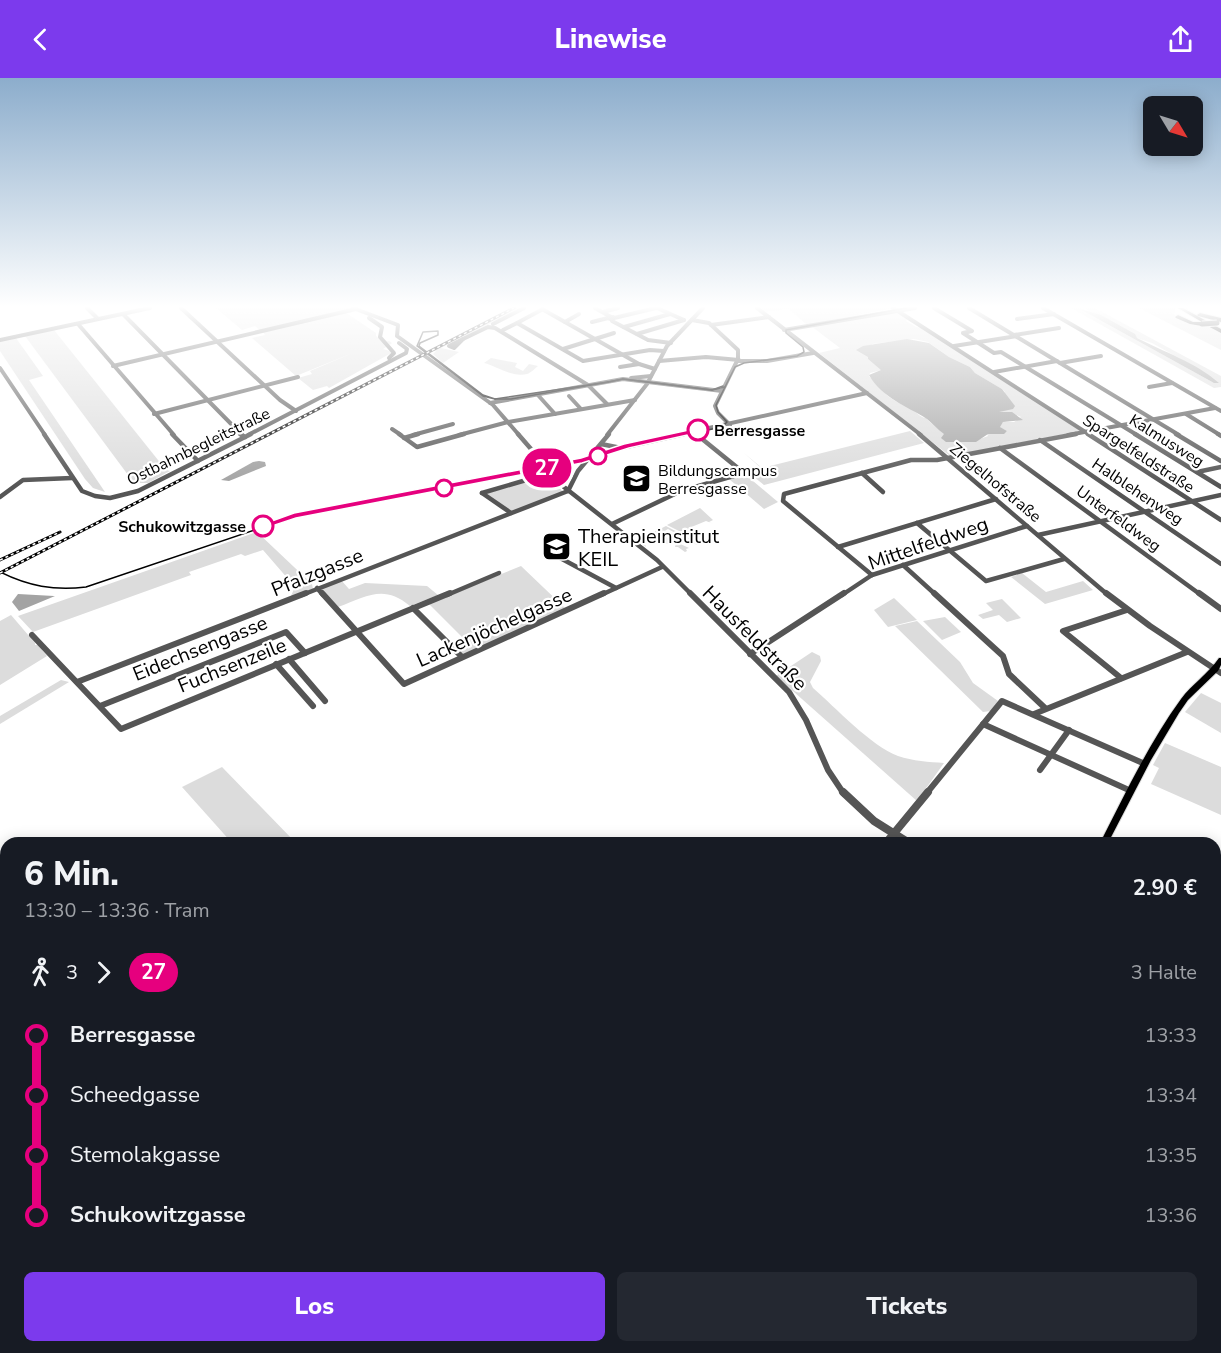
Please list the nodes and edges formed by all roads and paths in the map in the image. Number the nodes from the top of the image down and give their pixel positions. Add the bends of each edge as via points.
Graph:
1 (1026, 367) edge
2 (0, 368) edge
3 (114, 368) edge
4 (175, 368) edge
5 (246, 368) edge
6 (376, 368) edge
7 (440, 368) edge
8 (559, 368) edge
9 (650, 368) edge
10 (733, 368) edge
11 (833, 368) edge
12 (986, 368) edge
13 (1023, 368) edge
14 (1068, 368) edge
15 (1146, 368) edge
16 (655, 369) joint
17 (993, 372) junction
18 (651, 376) junction
19 (298, 377) dead end
20 (626, 379) junction
21 (648, 382) junction
22 (1173, 383) junction
23 (265, 385) junction
24 (588, 385) junction
25 (1149, 387) dead end
26 (722, 391) junction
27 (867, 393) junction
28 (537, 394) junction
29 (569, 396) dead end
30 (206, 400) junction
31 (635, 400) junction
32 (490, 403) junction
33 (607, 404) junction
34 (1215, 408) junction
35 (581, 409) junction
36 (296, 411) junction
37 (1221, 411) edge
38 (154, 414) junction
39 (555, 414) junction
40 (1185, 414) junction
41 (1152, 419) junction
42 (508, 423) junction
43 (730, 425) junction
44 (1120, 425) junction
45 (392, 429) dead end
46 (694, 432) junction
47 (1084, 432) junction
48 (465, 434) junction
49 (1221, 436) edge
50 (245, 437) junction
51 (404, 438) junction
52 (1040, 440) junction
53 (601, 444) junction
54 (1000, 448) junction
55 (948, 458) junction
56 (198, 461) junction
57 (1221, 461) edge
58 (1221, 467) edge
59 (1197, 472) junction
60 (550, 473) junction
61 (862, 473) junction
62 (72, 478) junction
63 (1221, 487) edge
64 (568, 491) junction
65 (883, 492) dead end
66 (1221, 495) edge
67 (0, 497) edge
68 (996, 499) junction
69 (1192, 501) junction
70 (1145, 512) junction
71 (511, 513) junction
72 (1221, 520) edge
73 (1102, 522) junction
74 (917, 523) junction
75 (612, 524) junction
76 (1027, 526) junction
77 (1038, 535) junction
78 (838, 547) junction
79 (949, 551) junction
80 (549, 552) dead end
81 (1064, 559) junction
82 (1221, 564) edge
83 (903, 565) junction
84 (662, 567) junction
85 (499, 573) dead end
86 (872, 575) junction
87 (317, 588) junction
88 (616, 588) junction
89 (413, 608) junction
90 (1221, 609) edge
91 (1127, 610) junction
92 (356, 632) junction
93 (32, 635) dead end
94 (1187, 652) junction
95 (305, 653) junction
96 (750, 654) junction
97 (462, 657) junction
98 (289, 659) junction
99 (1221, 660) edge
100 (276, 664) junction
101 (1218, 671) edge
102 (1121, 678) junction
103 (77, 682) junction
104 (325, 701) dead end
105 (100, 706) junction
106 (312, 706) dead end
107 (1046, 708) junction
108 (1034, 714) junction
109 (983, 724) junction
110 (1069, 730) junction
111 (1051, 755) junction
112 (1145, 764) junction
113 (1040, 770) dead end
114 (1131, 791) junction
115 (894, 835) junction
116 (898, 837) edge
117 (1107, 837) edge

1 - 44 street, Kalmusweg
2 - 62 street
3 - 38 street
4 - 30 street
5 - 23 street
6 - 36 street, Ostbahnbegleitstraße
7 - 32 street, Hausfeldstraße
8 - 24 street
9 - 16 street
10 - 26 street
11 - 27 street, Ziegelhofstraße
12 - 17 street, Spargelfeldstraße
13 - 17 street
14 - 41 street
15 - 22 street
16 - 18 street
17 - 47 street, Spargelfeldstraße
18 - 20 street
18 - 21 street
19 - 23 street
20 - 21 street
20 - 24 street
21 - 26 street
21 - 31 street
22 - 25 street
22 - 34 street
23 - 30 street
23 - 36 street
24 - 28 street
24 - 33 street
26 - 43 street via 716,410
27 - 43 street
27 - 55 street, Ziegelhofstraße
28 - 32 street
28 - 39 street
29 - 35 street
30 - 38 street
30 - 50 street
31 - 33 street
31 - 53 street
32 - 42 street, Hausfeldstraße
33 - 35 street
34 - 37 street
34 - 40 street
35 - 39 street
36 - 50 street, Ostbahnbegleitstraße
38 - 56 street
39 - 42 street
40 - 41 street
40 - 49 street
41 - 44 street
41 - 57 street
42 - 48 street
42 - 60 street, Hausfeldstraße
43 - 46 street
44 - 47 street
44 - 59 street, Kalmusweg
45 - 51 street
46 - 53 street via 628,446
46 - 75 street via 744,473 681,491
47 - 52 street
47 - 69 street, Spargelfeldstraße
48 - 51 street via 417,447
48 - 51 street via 452,423
50 - 56 street, Ostbahnbegleitstraße
52 - 54 street
52 - 70 street, Halblehenweg
53 - 64 street via 578,471
54 - 55 street
54 - 73 street, Unterfeldweg
55 - 61 street via 911,460
55 - 68 street, Ziegelhofstraße
56 - 62 street, Ostbahnbegleitstraße via 135,493 115,497 87,494
58 - 59 street
59 - 63 street, Kalmusweg
60 - 64 street, Hausfeldstraße
60 - 71 street via 482,493
61 - 65 street
61 - 78 street via 788,492 782,497
62 - 67 street via 25,479
64 - 71 street, Pfalzgasse
64 - 75 street, Hausfeldstraße
66 - 69 street
68 - 74 street
68 - 76 street, Ziegelhofstraße
69 - 70 street
69 - 72 street, Spargelfeldstraße
70 - 73 street
70 - 82 street, Halblehenweg
71 - 87 street, Pfalzgasse
73 - 77 street
73 - 90 street, Unterfeldweg
74 - 78 street
74 - 79 street
75 - 84 street, Hausfeldstraße
76 - 77 street, Ziegelhofstraße
76 - 79 street, Mittelfeldweg
77 - 81 street, Ziegelhofstraße
78 - 86 street
79 - 81 street via 986,581
79 - 83 street, Mittelfeldweg
80 - 88 street
81 - 91 street, Ziegelhofstraße
83 - 86 street, Mittelfeldweg
83 - 107 street via 1003,656 1009,674
84 - 88 street, Lackenjöchelgasse
84 - 96 street, Hausfeldstraße
85 - 89 street, Fuchsenzeile
86 - 96 street, Mittelfeldweg
87 - 92 street
87 - 103 street, Pfalzgasse
88 - 97 street, Lackenjöchelgasse
89 - 92 street, Fuchsenzeile
89 - 97 street
91 - 94 street, Ziegelhofstraße
91 - 102 street via 1063,630
92 - 95 street, Fuchsenzeile
92 - 97 street, Lackenjöchelgasse via 404,684
93 - 103 street
94 - 101 street, Ziegelhofstraße
94 - 102 street
95 - 98 street, Fuchsenzeile
95 - 105 street, Eidechsengasse via 286,632
96 - 115 street, Hausfeldstraße via 797,703 839,787 861,811
98 - 100 street, Fuchsenzeile
98 - 104 street
99 - 101 main road
100 - 105 street, Fuchsenzeile via 121,729
100 - 106 street
101 - 112 main road via 1185,698
102 - 107 street
103 - 105 street
107 - 108 street
108 - 109 street via 1001,701
108 - 110 street
109 - 111 street
109 - 115 street
110 - 111 street
110 - 112 street
111 - 113 street
111 - 114 street
112 - 114 main road
114 - 117 main road
115 - 116 street, Hausfeldstraße

